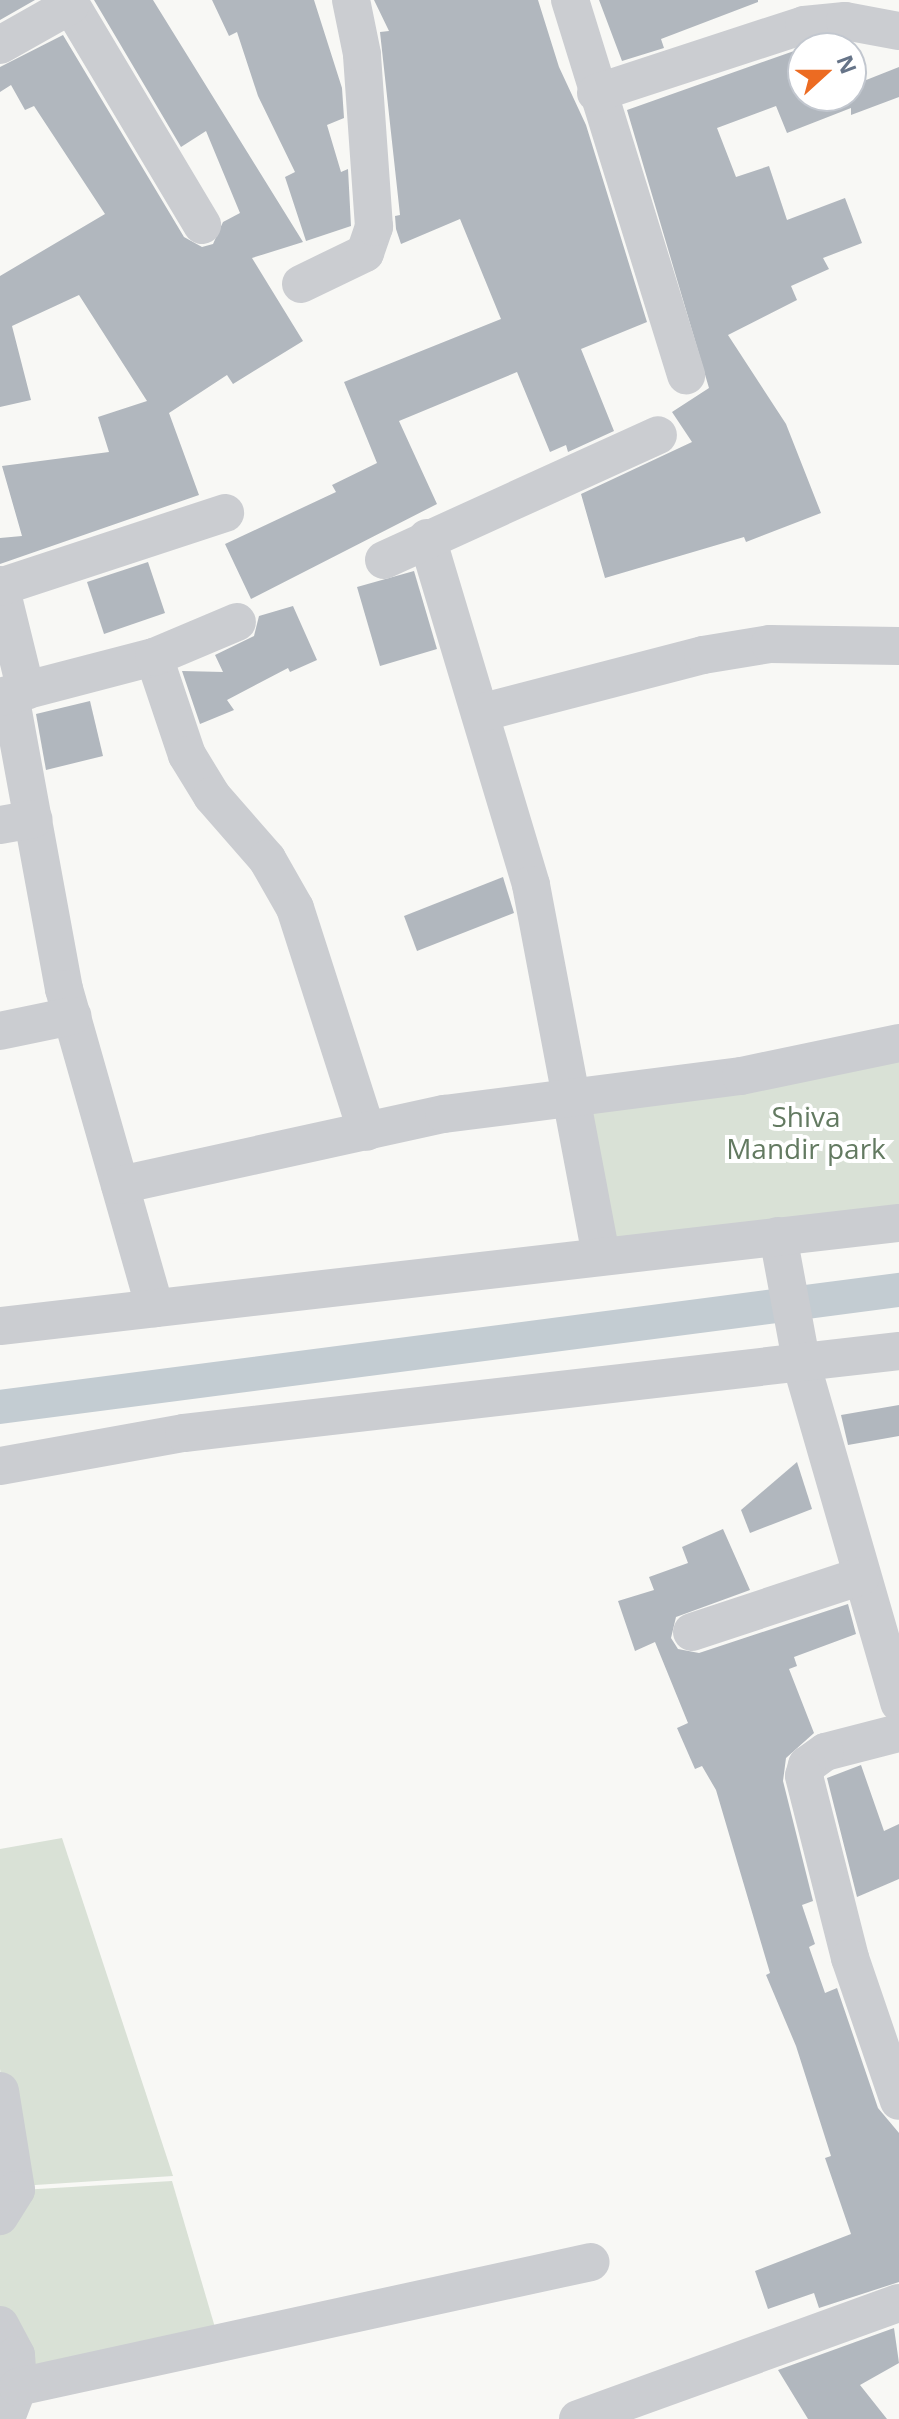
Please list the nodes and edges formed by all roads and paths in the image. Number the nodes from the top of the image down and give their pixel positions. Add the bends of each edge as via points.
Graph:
1 (351, 0) edge
2 (570, 0) edge
3 (70, 3) edge
4 (899, 31) edge
5 (0, 45) edge
6 (596, 93) junction
7 (202, 225) dead end
8 (301, 284) dead end
9 (686, 375) dead end
10 (658, 435) dead end
11 (225, 513) dead end
12 (427, 538) junction
13 (384, 560) dead end
14 (0, 586) edge
15 (237, 622) dead end
16 (899, 646) edge
17 (154, 657) junction
18 (12, 694) edge
19 (480, 713) junction
20 (16, 822) edge
21 (72, 1016) junction
22 (0, 1031) edge
23 (899, 1043) edge
24 (573, 1096) junction
25 (367, 1132) junction
26 (120, 1185) junction
27 (899, 1223) edge
28 (778, 1237) junction
29 (601, 1254) junction
30 (155, 1308) junction
31 (0, 1326) edge
32 (899, 1351) edge
33 (802, 1364) junction
34 (0, 1466) edge
35 (861, 1576) junction
36 (692, 1632) dead end
37 (899, 1703) edge
38 (899, 1733) edge
39 (0, 2091) edge
40 (899, 2101) edge
41 (0, 2216) edge
42 (591, 2262) dead end
43 (899, 2303) edge
44 (0, 2325) edge
45 (12, 2403) edge
46 (578, 2419) edge

1 - 8 street via 362,54 374,227 365,253
2 - 6 street
3 - 5 street
3 - 7 street
4 - 6 street via 845,21 804,25
6 - 9 street
10 - 12 street
11 - 14 street
12 - 13 street
12 - 19 street
14 - 18 street
15 - 17 street
16 - 19 street via 770,644 703,655
17 - 18 street
17 - 25 street via 187,755 212,796 267,859 295,908
18 - 20 street
19 - 24 street via 531,885
20 - 21 street
21 - 22 street
21 - 26 street
23 - 24 street via 741,1076
24 - 25 street via 444,1114
24 - 29 street
25 - 26 street
26 - 30 street
27 - 28 street
28 - 29 street
28 - 33 street
29 - 30 street
30 - 31 street
32 - 33 street
33 - 34 street via 184,1433
33 - 35 street
35 - 36 street
35 - 37 street
38 - 40 street via 825,1752 807,1765 804,1776 850,1958
39 - 41 street via 16,2190
42 - 45 street
43 - 46 street
44 - 45 street via 16,2355

